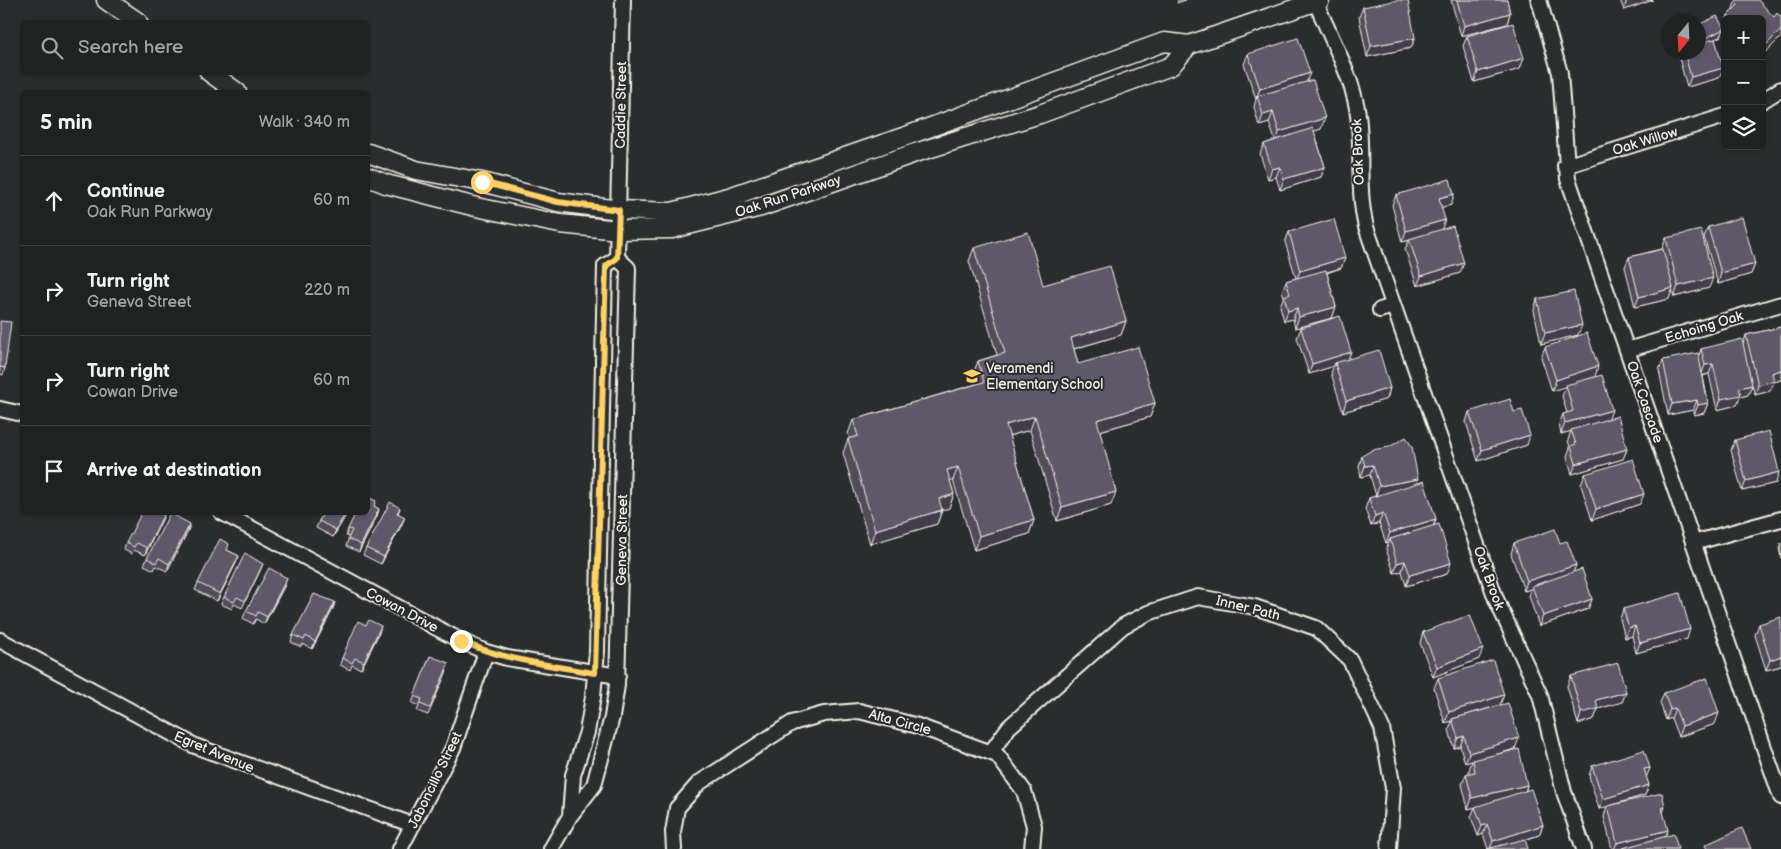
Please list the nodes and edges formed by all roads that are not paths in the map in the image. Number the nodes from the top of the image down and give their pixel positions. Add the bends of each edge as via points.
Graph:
1 (106, 0) edge
2 (623, 0) edge
3 (1317, 0) edge
4 (1539, 0) edge
5 (135, 20) edge
6 (1189, 46) junction
7 (213, 75) edge
8 (1781, 89) edge
9 (234, 90) edge
10 (1766, 98) edge
11 (1721, 117) edge
12 (909, 136) junction
13 (915, 153) junction
14 (370, 154) edge
15 (1565, 166) junction
16 (370, 178) edge
17 (619, 210) junction
18 (619, 230) junction
19 (617, 258) junction
20 (1781, 304) edge
21 (1627, 350) junction
22 (0, 409) edge
23 (20, 414) edge
24 (227, 515) edge
25 (1781, 519) edge
26 (1694, 543) junction
27 (0, 640) edge
28 (486, 652) junction
29 (595, 673) junction
30 (618, 676) junction
31 (991, 752) junction
32 (1781, 797) edge
33 (570, 816) junction
34 (413, 825) junction
35 (400, 849) edge
36 (552, 849) edge
37 (674, 849) edge
38 (1032, 849) edge
39 (1389, 849) edge
40 (1584, 849) edge

1 - 5 street
2 - 17 street, Caddie Street
3 - 6 street, Oak Run Parkway
3 - 40 street, Oak Brook via 1351,84 1359,126 1360,203 1387,308 1496,599 1540,695 1564,792
4 - 15 street, Oak Cascade via 1560,73
6 - 12 street, Oak Run Parkway via 1164,42
6 - 13 street, Oak Run Parkway via 1171,66 1040,114
7 - 9 street
8 - 10 street
11 - 15 street, Oak Willow
12 - 13 street
12 - 17 street, Oak Run Parkway via 729,198 672,212
13 - 18 street, Oak Run Parkway via 761,207 672,229
14 - 17 street, Oak Run Parkway via 416,170 482,182 558,202
15 - 21 street, Oak Cascade
16 - 18 street, Oak Run Parkway via 476,207 560,224
17 - 18 street, Geneva Street
18 - 19 street, Geneva Street
19 - 29 street, Geneva Street via 606,266
19 - 30 street, Geneva Street via 628,268
20 - 21 street, Echoing Oak
21 - 26 street, Oak Cascade
22 - 23 street
24 - 28 street, Cowan Drive
25 - 26 street
26 - 32 street, Oak Cascade
27 - 34 street, Egret Avenue via 194,746
28 - 29 street, Cowan Drive
28 - 34 street, Jaboncillo Street via 453,748
29 - 30 street, Cowan Drive
29 - 33 street, Geneva Street via 587,732 573,775
30 - 33 street, Geneva Street via 612,717 594,785
31 - 37 street, Alta Circle via 918,726 859,711 824,714 792,723 699,783 677,808
31 - 38 street, Alta Circle via 997,755 1024,792 1034,826
31 - 39 street, Inner Path via 1009,727 1069,672 1148,612 1198,597 1255,607 1316,628 1350,660 1382,728 1393,788
33 - 36 street, Geneva Street
34 - 35 street, Jaboncillo Street

